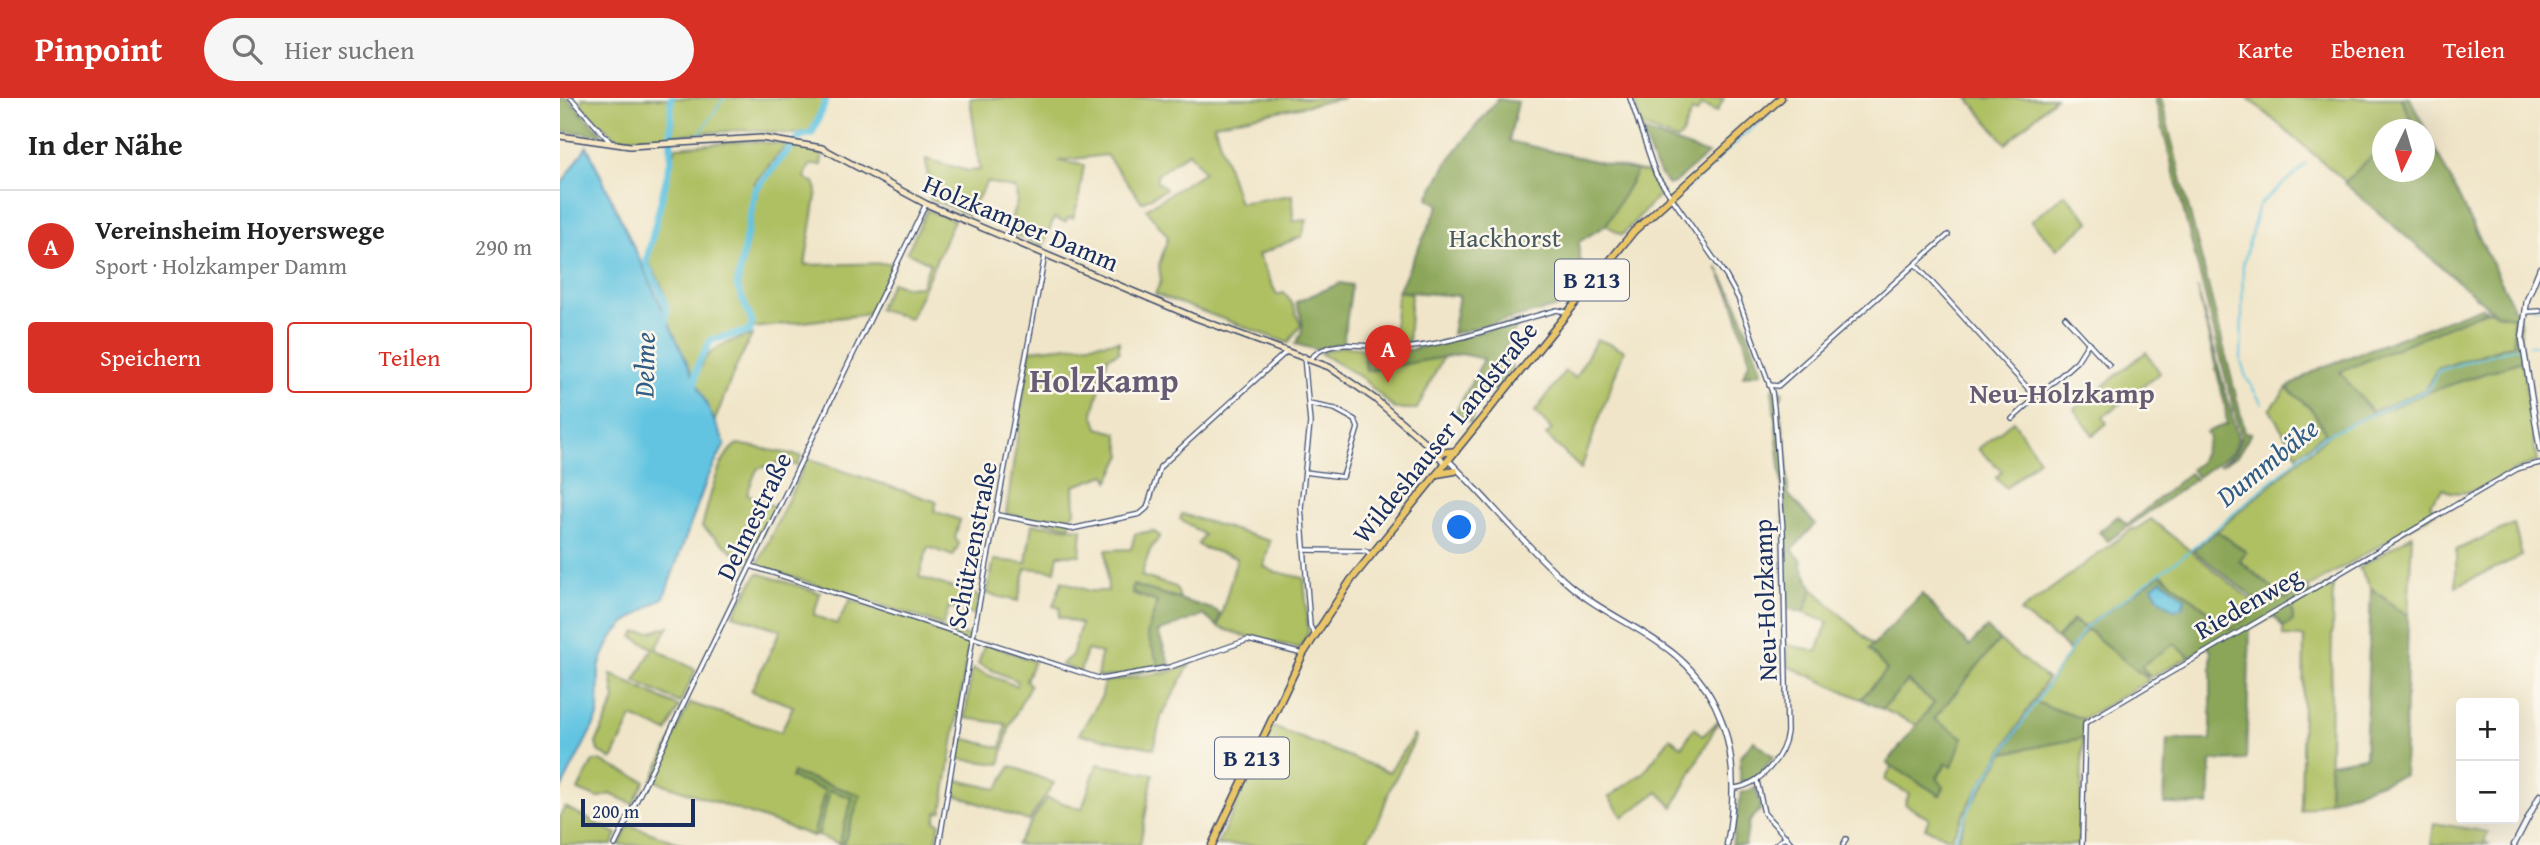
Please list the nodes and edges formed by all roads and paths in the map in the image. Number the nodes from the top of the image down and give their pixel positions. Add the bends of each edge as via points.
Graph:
1 (571, 98) edge
2 (1630, 98) edge
3 (1781, 98) edge
4 (560, 136) edge
5 (611, 144) junction
6 (1670, 197) junction
7 (926, 204) junction
8 (1948, 235) dead end
9 (1045, 254) junction
10 (1916, 265) junction
11 (2540, 268) edge
12 (2540, 311) edge
13 (1566, 312) junction
14 (2524, 312) junction
15 (2065, 317) dead end
16 (2090, 342) junction
17 (1287, 350) junction
18 (1304, 355) junction
19 (1311, 358) junction
20 (2109, 365) dead end
21 (1769, 385) junction
22 (2035, 396) junction
23 (1308, 404) junction
24 (2012, 419) dead end
25 (2540, 450) edge
26 (1456, 451) junction
27 (1438, 453) junction
28 (1447, 462) junction
29 (2540, 463) edge
30 (1305, 472) junction
31 (1457, 472) junction
32 (1437, 474) junction
33 (998, 515) junction
34 (1305, 550) junction
35 (1371, 555) junction
36 (751, 566) junction
37 (1314, 634) junction
38 (973, 636) junction
39 (1303, 654) junction
40 (1757, 781) junction
41 (1735, 788) junction
42 (2540, 795) edge
43 (1786, 836) junction
44 (1846, 839) dead end
45 (615, 845) edge
46 (939, 845) edge
47 (1212, 845) edge
48 (1727, 845) edge
49 (1775, 845) edge
50 (1793, 845) edge
51 (1843, 845) edge
52 (2082, 845) edge
53 (2514, 845) edge

1 - 5 street
2 - 6 street, Neu-Holzkamp via 1648,157
3 - 6 main road, Wildeshauser Landstraße / B 213
4 - 5 main road, Holzkamper Damm
5 - 7 main road, Holzkamper Damm via 730,138 801,142 822,148
6 - 13 main road, Wildeshauser Landstraße / B 213 via 1634,231
6 - 21 street, Neu-Holzkamp via 1726,276
7 - 9 main road, Holzkamper Damm
7 - 36 street, Delmestraße
8 - 10 street
9 - 17 main road, Holzkamper Damm via 1196,318
9 - 33 street, Schützenstraße
10 - 21 street via 1778,386
10 - 22 street
11 - 14 street
12 - 14 street
13 - 19 street via 1557,310 1409,348 1344,344
13 - 26 main road, Wildeshauser Landstraße / B 213
14 - 25 street via 2524,353
15 - 16 street
16 - 20 street
16 - 22 street via 2077,361
17 - 18 main road, Holzkamper Damm
17 - 33 street via 1160,467 1147,508 1140,514 1071,529
18 - 19 main road, Holzkamper Damm
18 - 23 street
19 - 27 main road, Holzkamper Damm via 1364,391
21 - 40 street, Neu-Holzkamp via 1778,442 1783,531 1788,724 1782,749
22 - 24 street
23 - 30 street
23 - 30 street via 1335,409 1358,425 1343,477
26 - 27 main road
26 - 28 main road, Wildeshauser Landstraße / B 213
27 - 28 main road, Holzkamper Damm
28 - 31 street
28 - 32 main road, Wildeshauser Landstraße / B 213
29 - 52 street, Riedenweg via 2493,482 2085,723
30 - 34 street via 1301,507
31 - 32 main road
31 - 41 street via 1566,582 1593,605 1675,654 1695,676 1723,726
32 - 35 main road, Wildeshauser Landstraße / B 213
33 - 38 street, Schützenstraße
34 - 35 street via 1366,551
34 - 37 street
35 - 37 main road, Wildeshauser Landstraße / B 213
36 - 38 street
36 - 45 street, Delmestraße
37 - 39 main road, Wildeshauser Landstraße / B 213
38 - 39 street via 1101,679 1170,667 1248,640
38 - 46 street, Schützenstraße
39 - 47 main road, Wildeshauser Landstraße / B 213
40 - 41 street
40 - 43 street via 1764,813
41 - 48 street
42 - 53 street
43 - 49 street
43 - 50 street
44 - 51 street

